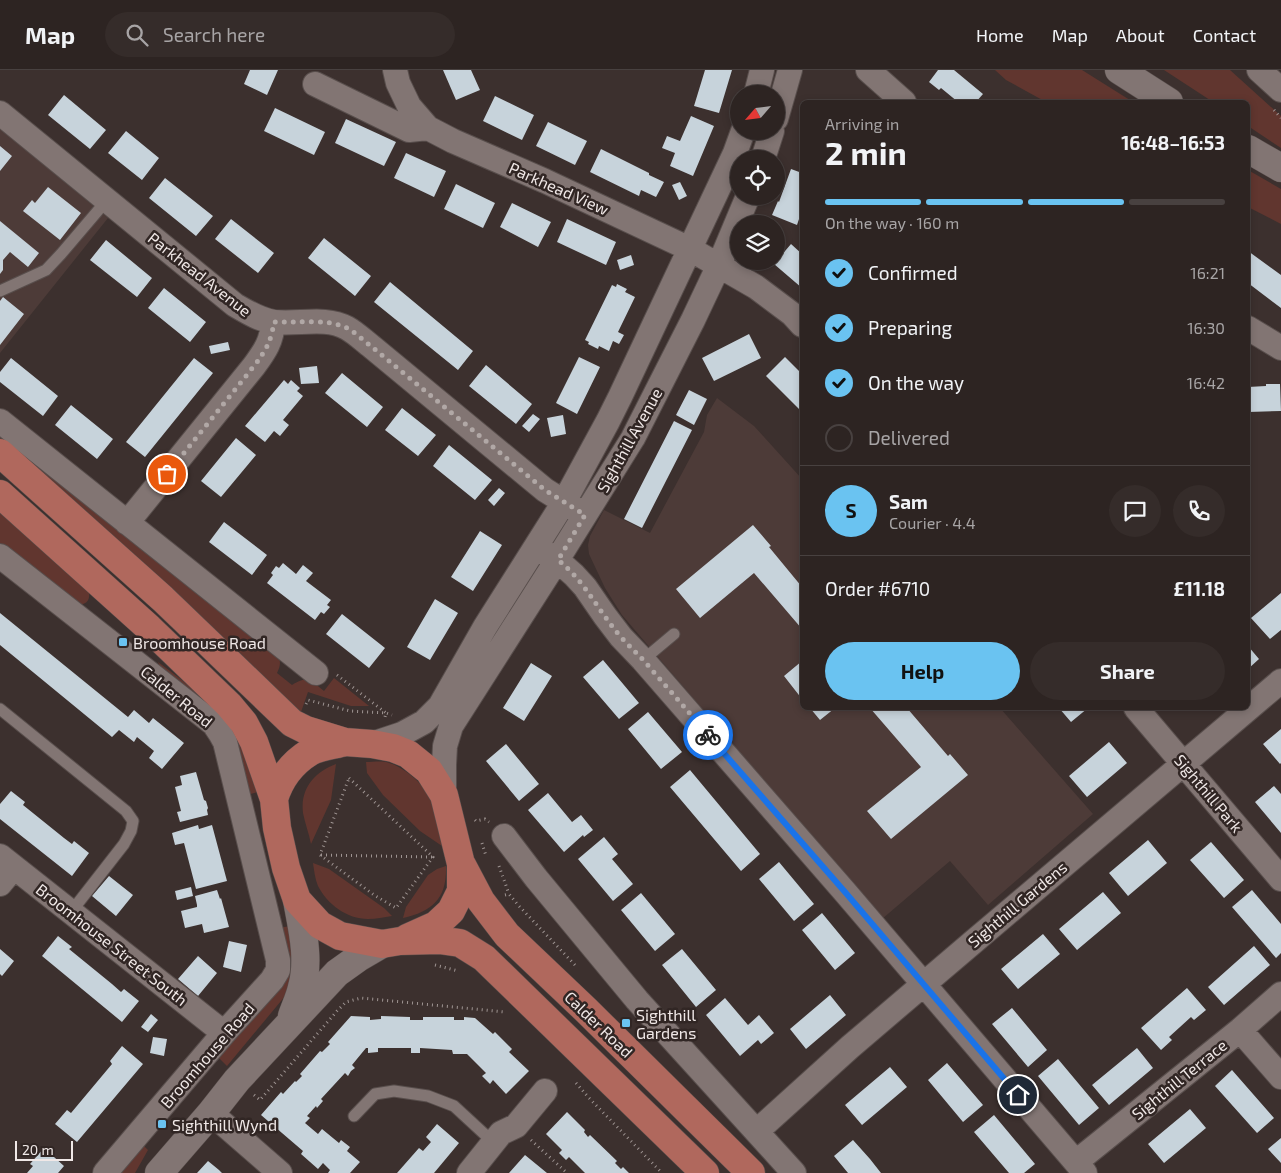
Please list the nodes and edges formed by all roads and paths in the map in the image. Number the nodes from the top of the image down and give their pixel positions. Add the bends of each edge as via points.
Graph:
1 (394, 70) edge
2 (762, 70) edge
3 (790, 70) edge
4 (868, 70) edge
5 (1119, 70) edge
6 (1259, 70) edge
7 (315, 84) dead end
8 (758, 85) edge
9 (785, 88) edge
10 (1281, 90) edge
11 (902, 100) edge
12 (1166, 100) edge
13 (0, 113) edge
14 (428, 128) junction
15 (740, 140) edge
16 (1250, 150) edge
17 (1281, 168) edge
18 (107, 200) junction
19 (744, 205) edge
20 (690, 249) junction
21 (719, 265) junction
22 (0, 291) edge
23 (274, 322) junction
24 (800, 323) edge
25 (1250, 329) edge
26 (1281, 348) edge
27 (620, 396) junction
28 (647, 410) junction
29 (0, 421) edge
30 (0, 454) edge
31 (0, 494) edge
32 (564, 502) junction
33 (585, 515) junction
34 (127, 523) junction
35 (536, 546) junction
36 (0, 556) edge
37 (558, 560) junction
38 (674, 634) dead end
39 (644, 660) junction
40 (302, 668) joint
41 (1281, 681) edge
42 (306, 707) dead end
43 (1250, 708) edge
44 (0, 709) edge
45 (1138, 710) edge
46 (1247, 710) edge
47 (386, 713) junction
48 (398, 717) dead end
49 (378, 733) junction
50 (345, 742) junction
51 (1184, 764) junction
52 (444, 795) junction
53 (274, 799) junction
54 (473, 813) dead end
55 (504, 836) joint
56 (320, 855) junction
57 (434, 857) junction
58 (473, 860) junction
59 (489, 864) dead end
60 (5, 869) edge
61 (1281, 879) edge
62 (501, 896) dead end
63 (297, 900) junction
64 (71, 912) junction
65 (270, 925) joint
66 (391, 943) junction
67 (554, 944) dead end
68 (427, 964) dead end
69 (460, 971) dead end
70 (923, 984) junction
71 (1281, 994) edge
72 (350, 996) dead end
73 (346, 1002) junction
74 (500, 1005) dead end
75 (288, 1025) junction
76 (1240, 1030) junction
77 (224, 1033) junction
78 (1281, 1077) edge
79 (573, 1078) dead end
80 (237, 1080) junction
81 (545, 1092) dead end
82 (211, 1113) junction
83 (354, 1116) dead end
84 (516, 1126) junction
85 (757, 1131) junction
86 (494, 1142) junction
87 (1080, 1168) edge
88 (105, 1173) edge
89 (159, 1173) edge
90 (280, 1173) edge
91 (469, 1173) edge
92 (567, 1173) edge
93 (662, 1173) edge
94 (705, 1173) edge
95 (751, 1173) edge
96 (794, 1173) edge

1 - 14 street, Parkhead View via 409,106
2 - 8 street
3 - 9 street
4 - 11 street
5 - 12 main road
6 - 10 street
7 - 14 street, Parkhead View via 409,130
13 - 18 street, Parkhead Avenue
14 - 20 street, Parkhead View
15 - 20 street, Sighthill Avenue
16 - 17 main road
18 - 22 lane via 46,270
18 - 23 street, Parkhead Avenue via 235,305 253,316
19 - 21 street, Sighthill Avenue
20 - 21 street
20 - 27 street, Sighthill Avenue
21 - 24 street via 756,287
21 - 28 street, Sighthill Avenue
23 - 32 street, Parkhead Avenue via 318,322 346,328
23 - 34 street via 267,349
25 - 26 street
27 - 28 street
27 - 32 street, Sighthill Avenue
28 - 33 street, Sighthill Avenue
29 - 34 street
30 - 50 main road, Calder Road via 163,599 292,723
31 - 53 main road, Calder Road via 229,705 254,742
32 - 33 street, Parkhead Avenue
32 - 35 street, Sighthill Avenue
33 - 37 street, Sighthill Avenue
34 - 40 street
35 - 37 street
35 - 49 street, Sighthill Avenue via 440,706 424,722 402,734
36 - 65 street, Calder Road via 214,724 225,742
37 - 39 street via 585,587 621,637
37 - 52 street, Sighthill Avenue via 451,726 445,746
38 - 39 lane
39 - 70 street
40 - 47 path via 329,669
41 - 43 street, Sighthill Gardens
42 - 47 path via 308,700 350,711
44 - 64 lane via 126,811 133,821 124,844
45 - 51 street, Sighthill Park
46 - 51 street, Sighthill Gardens
47 - 48 path
47 - 49 path
49 - 50 main road, Calder Road
49 - 52 main road, Calder Road via 393,748 408,754 429,771
50 - 53 main road, Calder Road via 311,751 291,767 278,785
51 - 61 street, Sighthill Park
51 - 70 street, Sighthill Gardens
52 - 58 main road, Calder Road
53 - 63 main road, Calder Road via 284,860
54 - 55 path via 476,821 485,819
55 - 85 street via 530,883
56 - 57 path
56 - 57 path via 396,908
56 - 57 path via 350,778
58 - 59 path
58 - 66 main road, Calder Road via 451,911 436,925
58 - 95 main road, Calder Road via 481,901 507,935
60 - 64 street, Broomhouse Street South
62 - 67 path via 509,894
63 - 66 main road, Calder Road via 320,925 340,936
63 - 75 main road via 306,966 303,986
64 - 77 street, Broomhouse Street South
65 - 77 street, Broomhouse Road via 278,970
66 - 75 main road via 358,958 337,974
66 - 94 main road, Calder Road via 439,940 460,943 484,958
68 - 69 path
70 - 85 street, Sighthill Gardens
70 - 87 street
71 - 76 street, Sighthill Terrace
72 - 73 path
73 - 74 path via 361,998 508,1012
73 - 80 path via 260,1100
75 - 80 main road
76 - 78 street
76 - 87 street, Sighthill Terrace
77 - 88 street, Broomhouse Road
79 - 93 path
80 - 82 main road
81 - 84 street
82 - 89 main road
82 - 90 street
83 - 86 lane via 375,1094 394,1091 428,1096 454,1106
84 - 86 street via 501,1133
84 - 92 path
85 - 96 street
86 - 91 street

